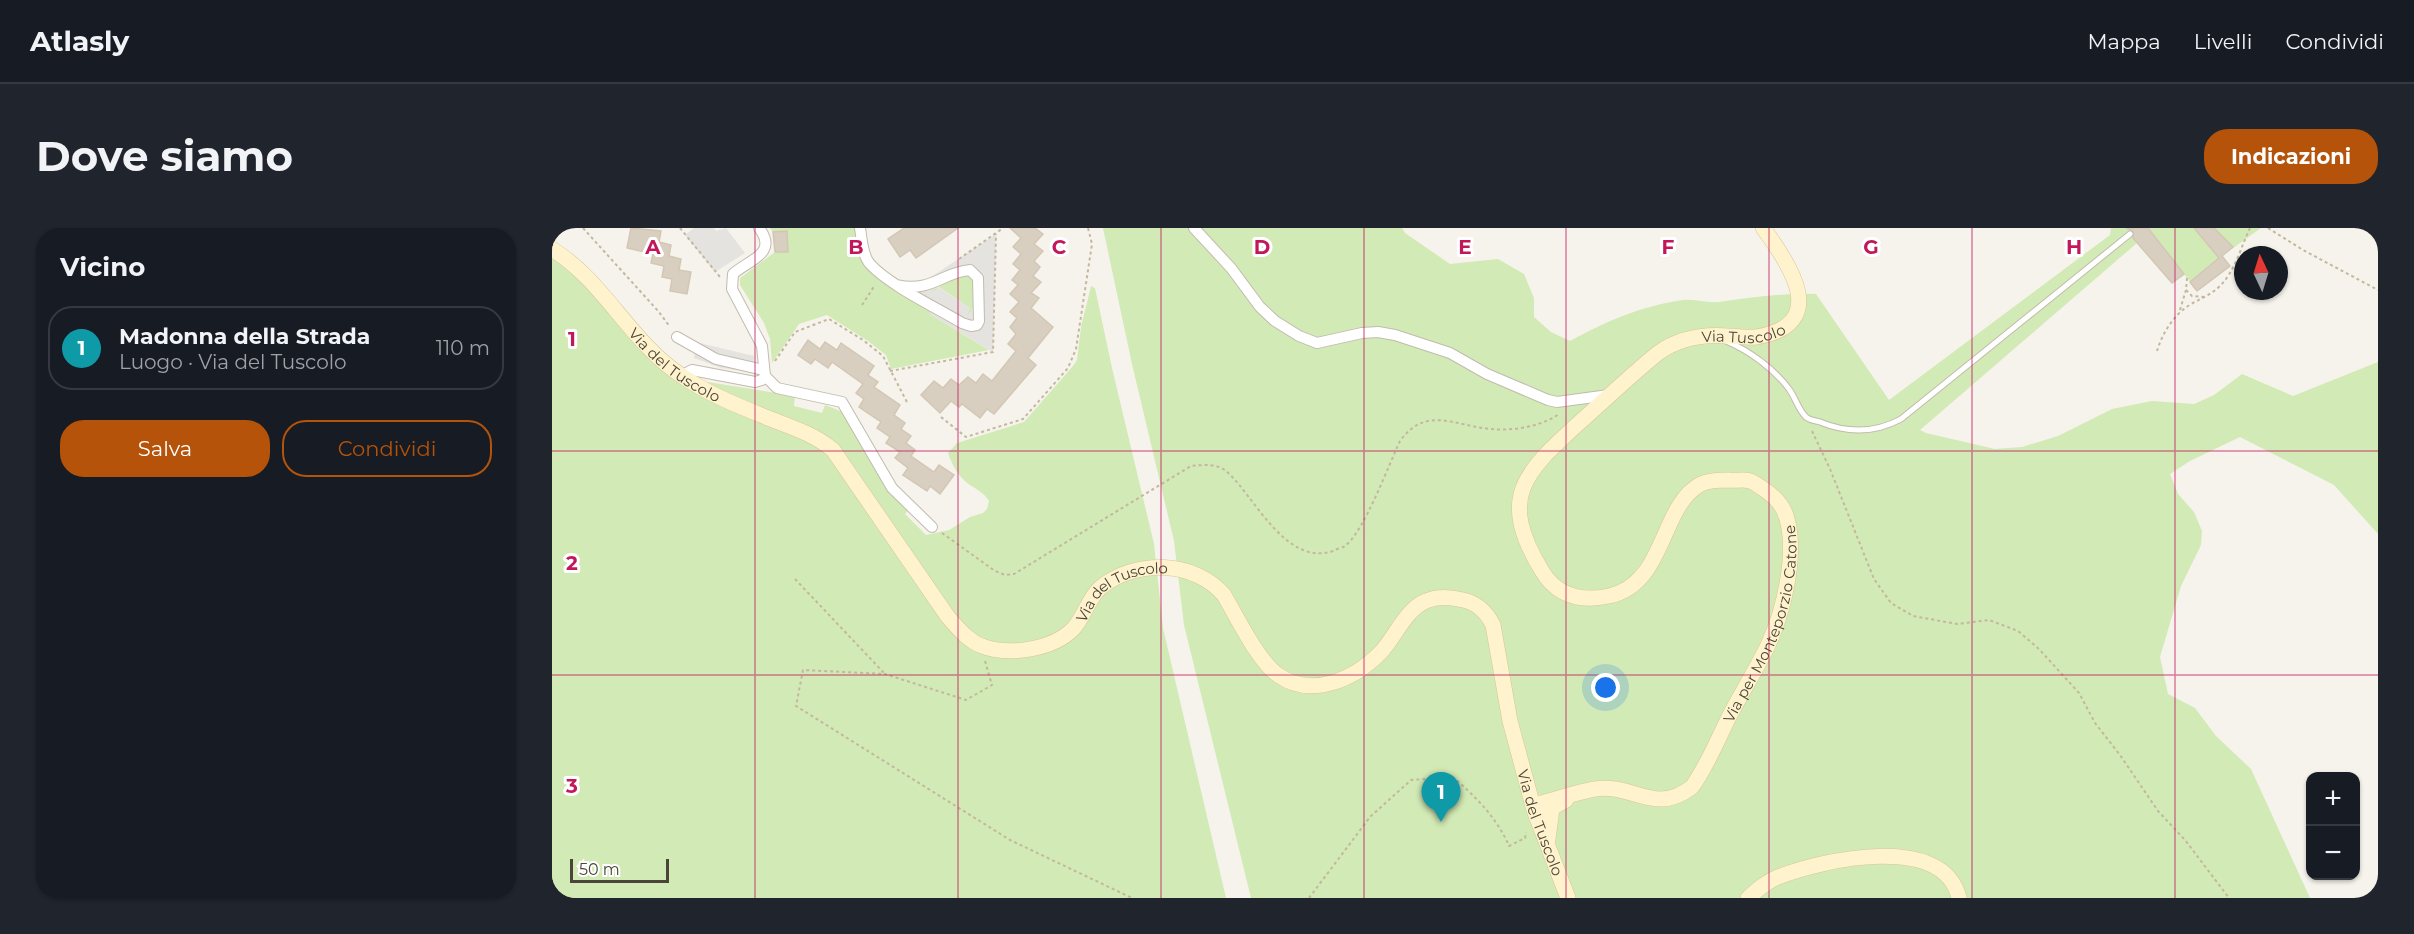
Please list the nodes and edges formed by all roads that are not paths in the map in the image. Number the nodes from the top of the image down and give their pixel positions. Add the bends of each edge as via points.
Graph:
1 (759, 228) edge
2 (861, 228) edge
3 (1194, 228) edge
4 (1762, 228) edge
5 (2130, 234) dead end
6 (552, 249) edge
7 (897, 285) junction
8 (677, 337) road end
9 (1695, 337) junction
10 (764, 373) junction
11 (681, 376) junction
12 (1609, 395) junction
13 (932, 527) road end
14 (1528, 788) junction
15 (1580, 794) junction
16 (1535, 814) junction
17 (1548, 848) junction
18 (1568, 898) edge
19 (1748, 898) edge
20 (1959, 898) edge

1 - 10 street via 764,234 765,248 733,274 732,289 762,346
2 - 7 street via 865,255 871,265
3 - 12 street via 1260,307 1275,321 1311,342 1362,333 1395,335 1450,353 1548,400
4 - 9 street, Via Tuscolo via 1794,275 1798,293 1796,313 1782,327 1758,336
5 - 9 lane via 1889,426 1858,431 1831,427 1806,417 1787,387 1751,355 1720,339
6 - 11 street, Via del Tuscolo via 573,262 647,347
7 - 7 street via 962,323 971,326 979,321 978,278 970,270 932,284
8 - 10 street via 716,359
9 - 12 street, Via Tuscolo via 1667,346
10 - 11 street via 762,380 755,382 692,370
10 - 13 street via 777,388 842,402 892,488
11 - 14 street, Via del Tuscolo via 735,405 818,438 833,450 948,617 962,633 998,651 1036,647 1070,632 1099,589 1124,574 1164,567 1200,576 1215,585 1266,664 1278,675 1305,686 1323,686 1349,676 1380,652 1419,605 1435,599 1467,601 1483,610 1494,625 1510,721
12 - 15 street, Via per Monteporzio Catone via 1540,459 1520,500 1521,528 1527,544 1557,589 1578,598 1610,596 1625,590 1650,566 1681,503 1701,484 1723,480 1751,481 1773,495 1787,517 1790,548 1785,597 1770,641 1692,787 1671,799 1656,800 1616,790 1596,789
14 - 15 street via 1553,795
14 - 16 street, Via del Tuscolo
15 - 16 street via 1541,803
15 - 17 street via 1552,808
16 - 17 street, Via del Tuscolo
17 - 18 street, Via del Tuscolo
19 - 20 street via 1778,877 1824,863 1874,856 1916,860 1941,869 1951,879

